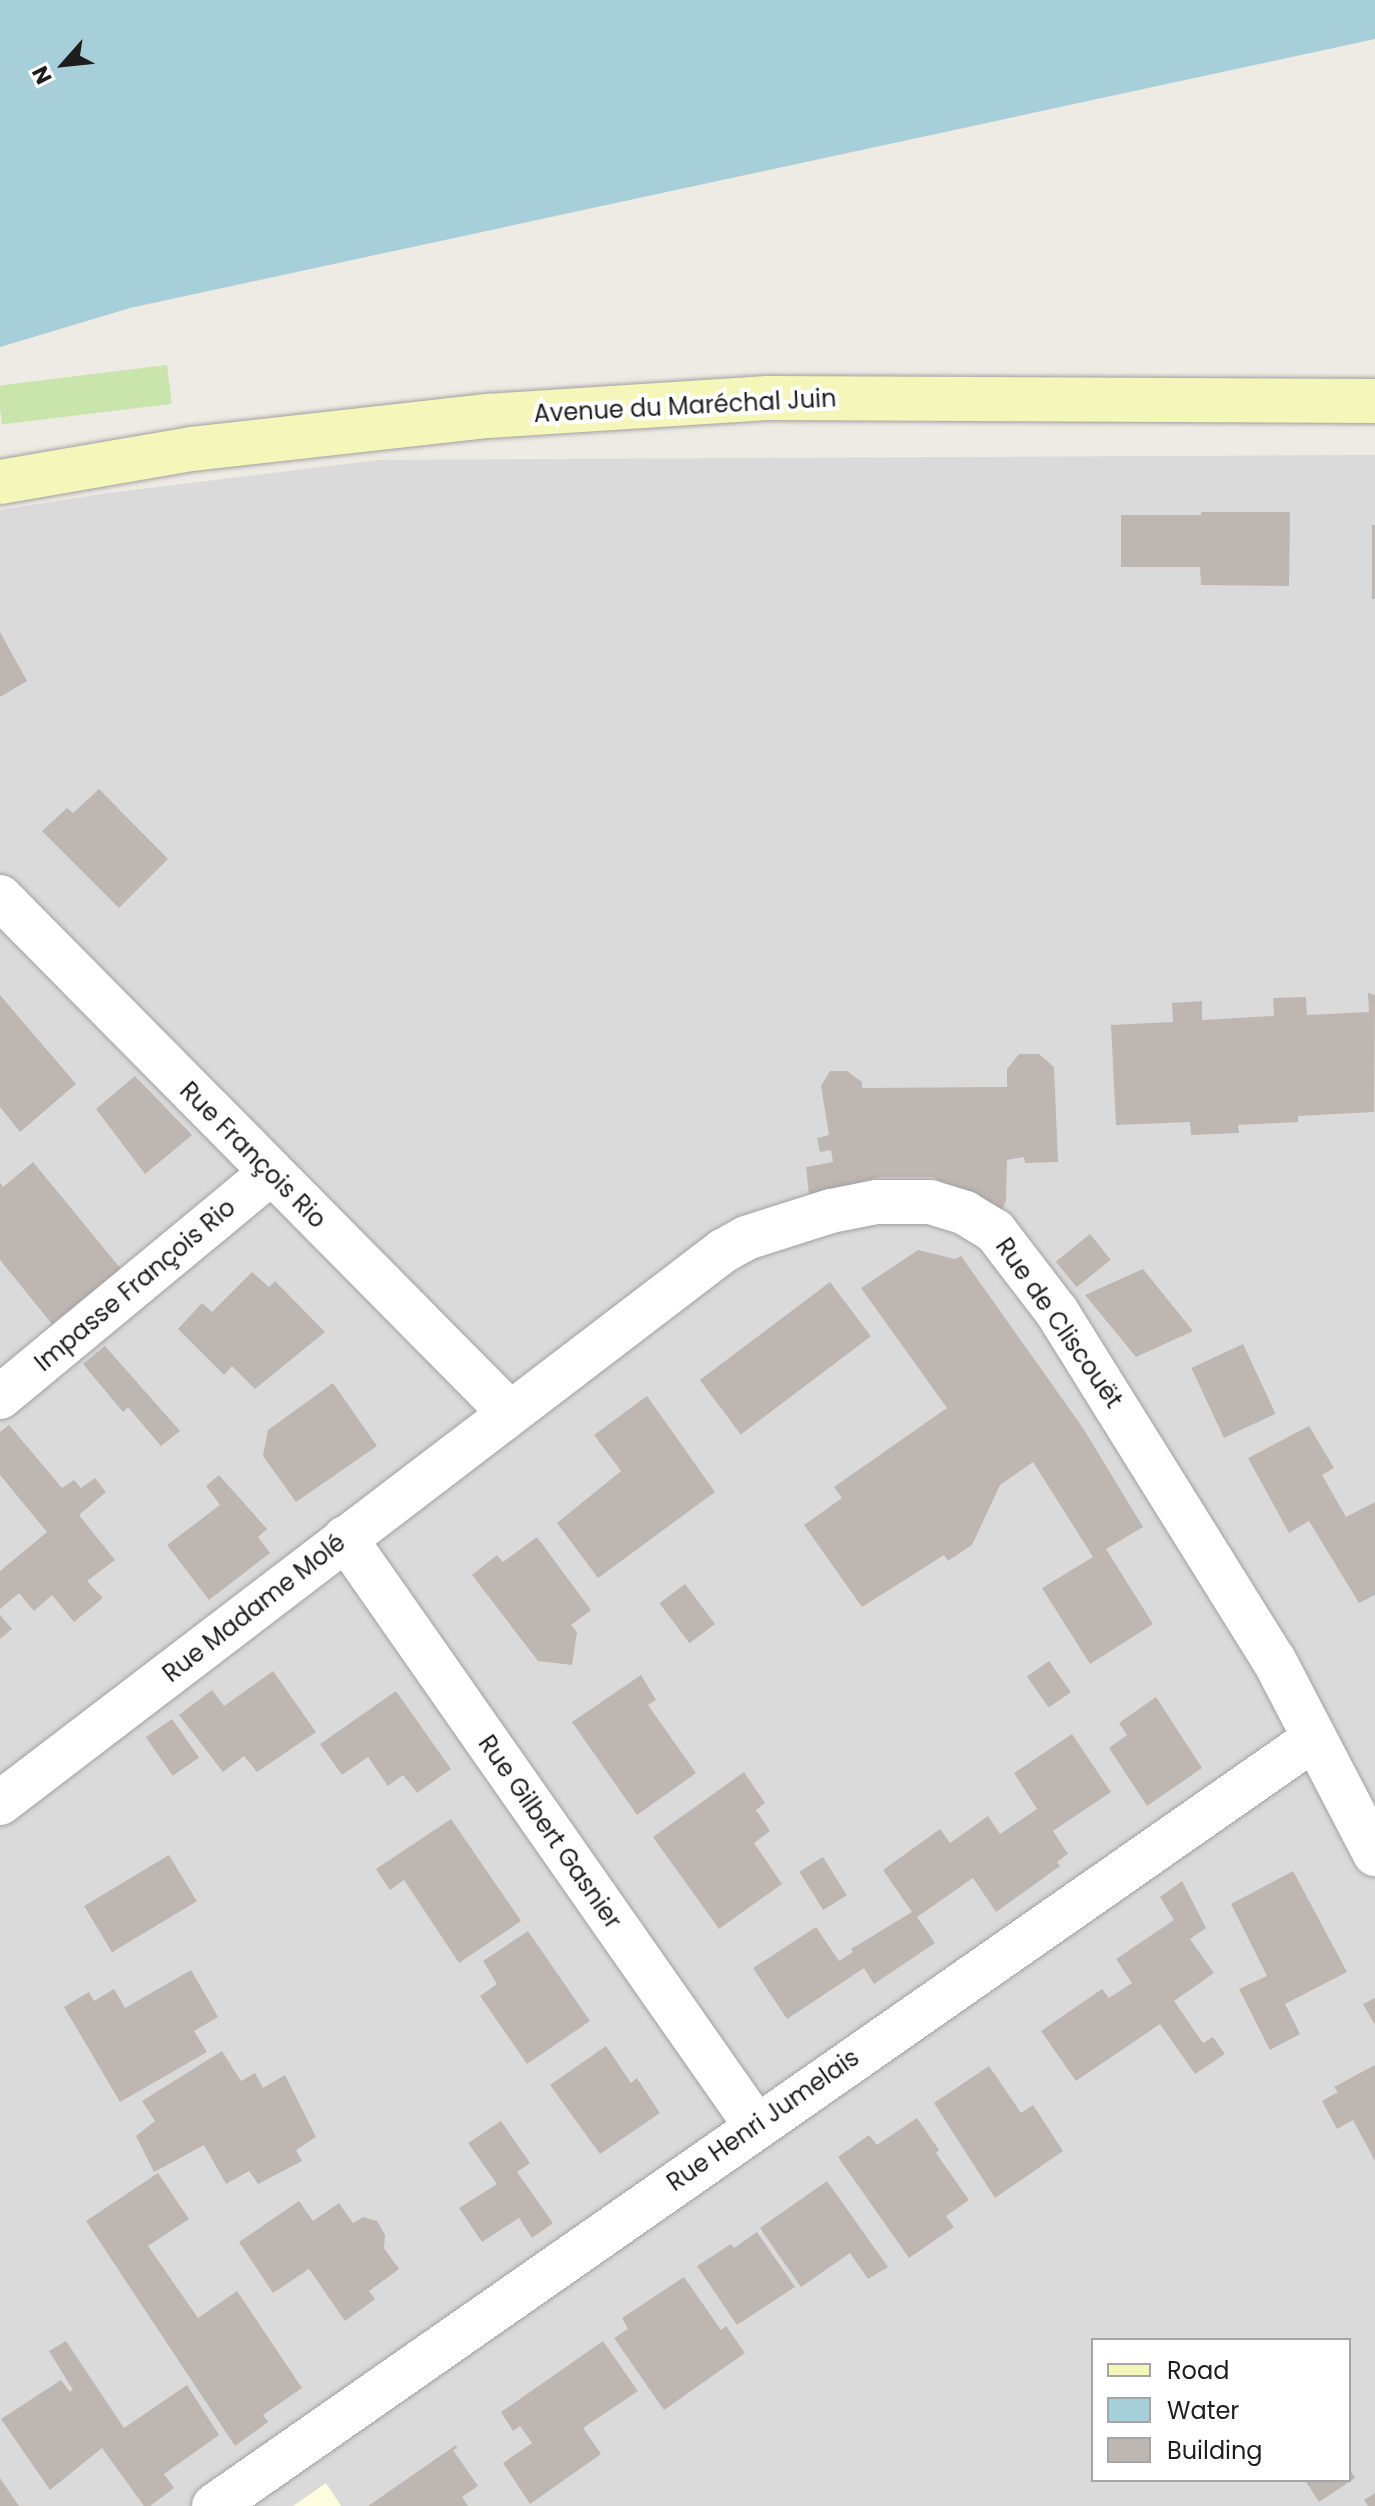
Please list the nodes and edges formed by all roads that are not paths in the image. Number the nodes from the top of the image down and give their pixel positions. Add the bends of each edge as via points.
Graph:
1 (1375, 401) edge
2 (0, 482) edge
3 (0, 897) edge
4 (271, 1173) junction
5 (0, 1397) edge
6 (509, 1412) junction
7 (345, 1538) junction
8 (1315, 1738) junction
9 (0, 1803) edge
10 (1375, 1854) edge
11 (756, 2126) junction
12 (214, 2506) edge

1 - 2 main road, Avenue du Maréchal Juin via 767,398 488,416 192,449
3 - 4 street, Rue François Rio
4 - 5 street, Impasse François Rio
4 - 6 street, Rue François Rio
6 - 7 street, Rue Madame Molé
6 - 8 street, Rue de Cliscouët via 746,1238 877,1202 930,1202 965,1213 995,1231 1057,1312 1274,1660
7 - 9 street, Rue Madame Molé
7 - 11 street, Rue Gilbert Gasnier
8 - 10 street, Rue de Cliscouët
8 - 11 street, Rue Henri Jumelais
11 - 12 street, Rue Henri Jumelais

